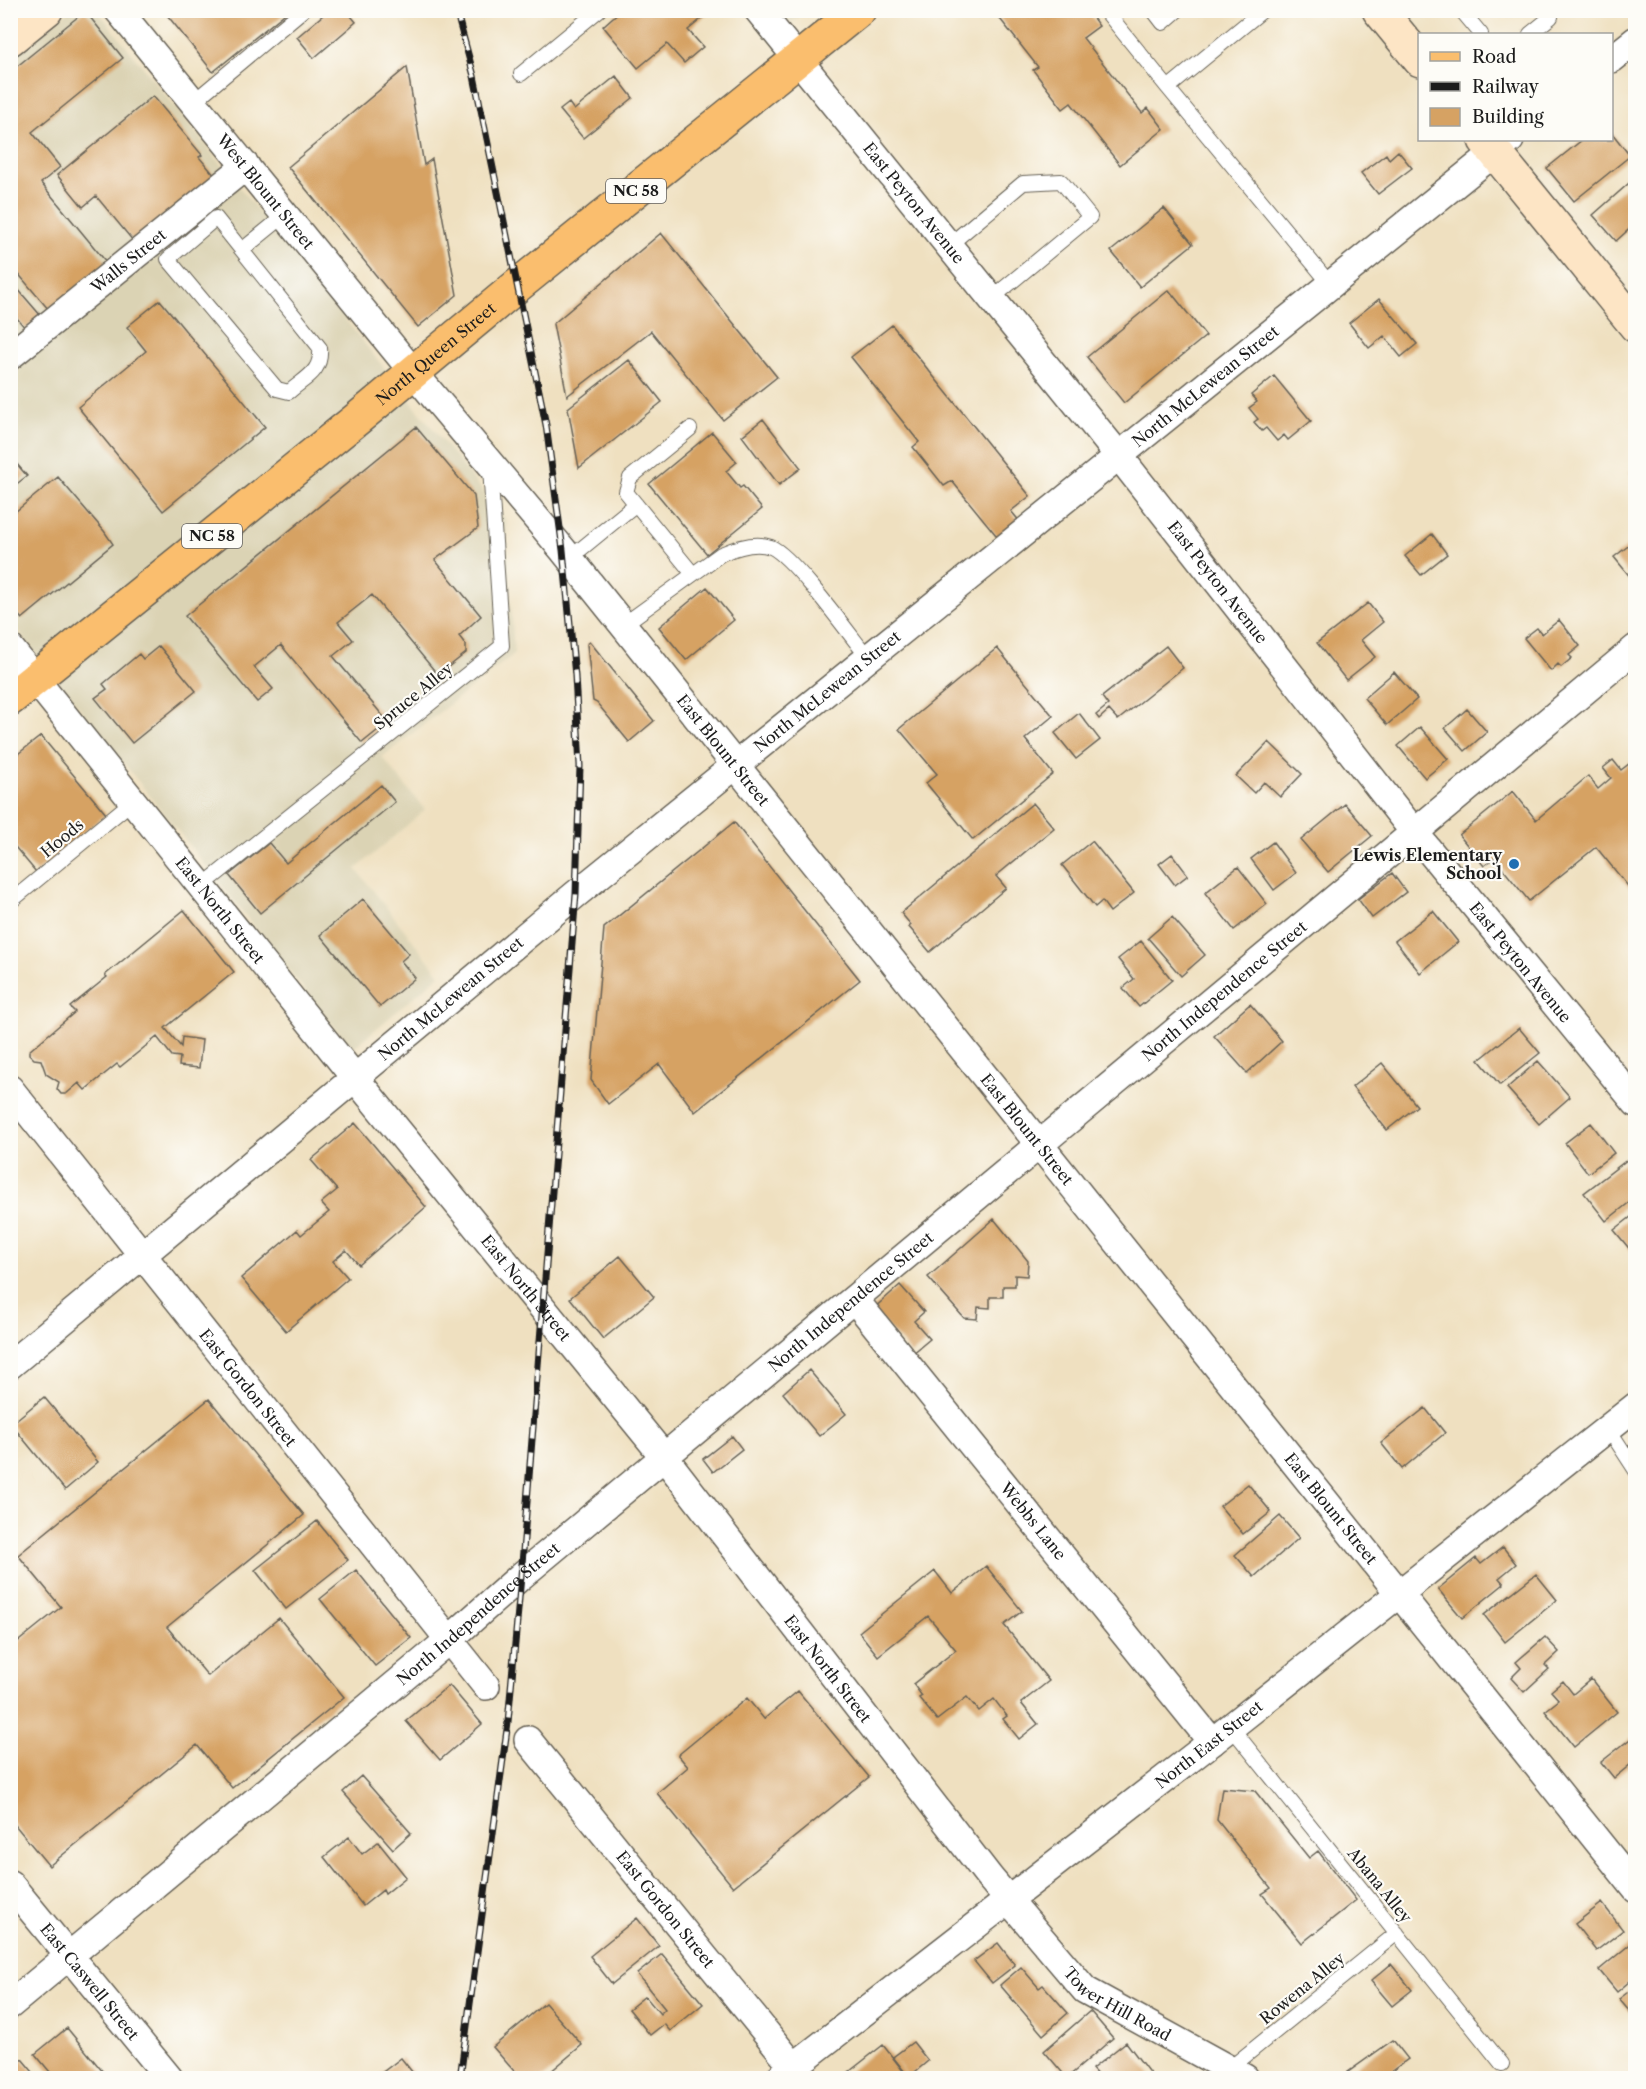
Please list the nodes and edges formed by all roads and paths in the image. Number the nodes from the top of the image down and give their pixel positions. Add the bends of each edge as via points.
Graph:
1 (46, 10) edge
2 (118, 10) edge
3 (303, 10) edge
4 (599, 10) edge
5 (758, 10) edge
6 (860, 10) edge
7 (1105, 10) edge
8 (1153, 10) edge
9 (1178, 10) edge
10 (1263, 10) edge
11 (1379, 10) edge
12 (1461, 10) edge
13 (1552, 13) edge
14 (1538, 32) edge
15 (1480, 33) edge
16 (10, 39) edge
17 (1635, 40) edge
18 (1613, 57) edge
19 (1418, 59) edge
20 (798, 60) junction
21 (521, 74) dead end
22 (1168, 88) junction
23 (193, 102) junction
24 (1496, 143) edge
25 (246, 166) junction
26 (209, 210) junction
27 (285, 215) junction
28 (948, 246) junction
29 (161, 249) junction
30 (242, 250) junction
31 (1330, 284) junction
32 (991, 299) junction
33 (1635, 326) edge
34 (10, 356) edge
35 (413, 372) junction
36 (690, 429) dead end
37 (1119, 456) junction
38 (490, 463) junction
39 (636, 504) junction
40 (570, 558) junction
41 (693, 573) junction
42 (623, 625) junction
43 (10, 648) edge
44 (1635, 648) edge
45 (868, 659) junction
46 (23, 689) edge
47 (735, 767) junction
48 (134, 800) junction
49 (1414, 832) junction
50 (202, 886) junction
51 (10, 902) edge
52 (355, 1078) junction
53 (10, 1089) edge
54 (1635, 1103) edge
55 (1039, 1146) junction
56 (142, 1255) junction
57 (855, 1300) junction
58 (10, 1365) edge
59 (1635, 1406) edge
60 (1608, 1428) junction
61 (665, 1458) junction
62 (1635, 1471) edge
63 (1399, 1594) junction
64 (450, 1639) junction
65 (486, 1686) dead end
66 (1222, 1734) junction
67 (528, 1740) dead end
68 (10, 1884) edge
69 (1635, 1889) edge
70 (1010, 1901) junction
71 (1397, 1933) junction
72 (69, 1956) junction
73 (10, 2005) edge
74 (1502, 2064) dead end
75 (1237, 2074) edge
76 (792, 2075) edge
77 (169, 2079) edge

1 - 16 street
2 - 23 street, West Blount Street
3 - 23 lane
4 - 21 lane
5 - 20 street, East Peyton Avenue
6 - 20 main road, North Queen Street / NC 58
7 - 22 lane
8 - 9 lane via 1163,23
10 - 22 lane
11 - 19 street
12 - 15 lane
13 - 14 lane
17 - 18 street
20 - 28 street, East Peyton Avenue
20 - 35 main road, North Queen Street / NC 58
22 - 31 lane
23 - 25 street, West Blount Street
24 - 31 street, North McLewean Street
24 - 33 street
25 - 26 street, Walls Street
25 - 27 street, West Blount Street
26 - 29 street, Walls Street
26 - 30 lane
27 - 30 lane
27 - 35 street, West Blount Street
28 - 32 street, East Peyton Avenue
28 - 32 lane via 1023,183 1061,181 1090,218
29 - 30 lane via 277,389 289,392 317,369 320,348
29 - 34 street, Walls Street
31 - 37 street, North McLewean Street
32 - 37 street, East Peyton Avenue
35 - 38 street, East Blount Street
35 - 46 main road, North Queen Street / NC 58
36 - 39 lane via 630,478 626,492
37 - 45 street, North McLewean Street
37 - 49 street, East Peyton Avenue
38 - 40 street, East Blount Street
38 - 50 lane, Spruce Alley via 502,646
39 - 40 lane
39 - 41 lane
40 - 42 street, East Blount Street
41 - 42 lane
41 - 45 lane via 736,548 770,547 798,571
42 - 47 street, East Blount Street
43 - 46 street, East North Street
44 - 49 street, North Independence Street
45 - 47 street, North McLewean Street
46 - 48 street, East North Street
47 - 52 street, North McLewean Street
47 - 55 street, East Blount Street
48 - 50 street, East North Street
48 - 51 lane, Hoods
49 - 54 street, East Peyton Avenue
49 - 55 street, North Independence Street
50 - 52 street, East North Street
52 - 56 street, North McLewean Street
52 - 61 street, East North Street
53 - 56 street, East Gordon Street
55 - 57 street, North Independence Street
55 - 63 street, East Blount Street
56 - 58 street, North McLewean Street
56 - 64 street, East Gordon Street
57 - 61 street, North Independence Street
57 - 66 street, Webbs Lane
59 - 60 street, North East Street
60 - 62 lane
60 - 63 street, North East Street
61 - 64 street, North Independence Street
61 - 70 street, East North Street
63 - 66 street, North East Street
63 - 69 street, East Blount Street
64 - 65 street, East Gordon Street
64 - 72 street, North Independence Street
66 - 70 street, North East Street
66 - 71 lane, Abana Alley
67 - 76 street, East Gordon Street
68 - 72 street, East Caswell Street
70 - 75 street, Tower Hill Road via 1085,1990
70 - 76 street, North East Street
71 - 74 lane, Abana Alley
71 - 75 lane, Rowena Alley
72 - 73 street, North Independence Street
72 - 77 street, East Caswell Street

